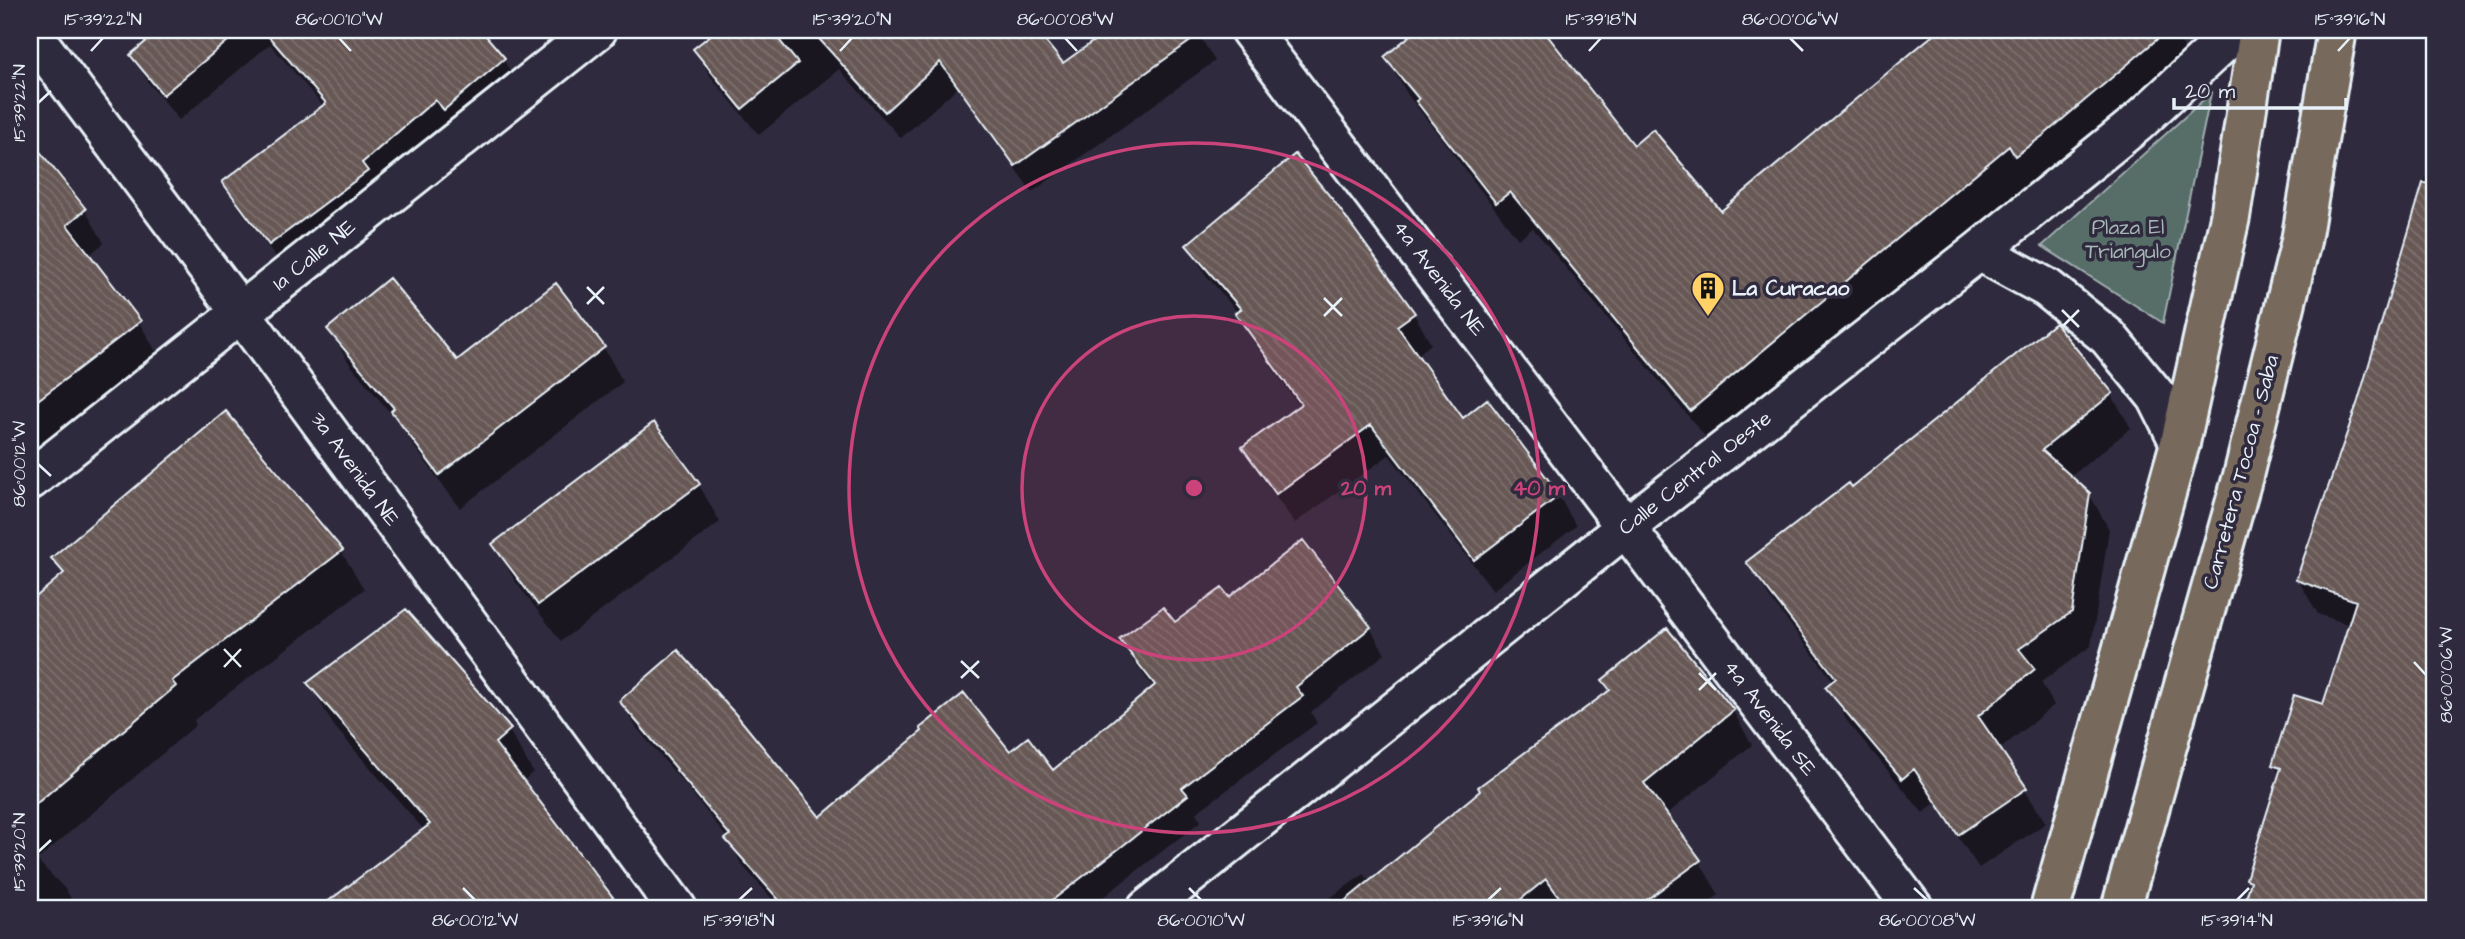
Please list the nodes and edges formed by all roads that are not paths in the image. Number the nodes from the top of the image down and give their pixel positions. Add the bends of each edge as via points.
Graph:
1 (597, 30) edge
2 (1251, 30) edge
3 (2236, 30) edge
4 (2259, 30) edge
5 (2337, 30) edge
6 (30, 31) edge
7 (1979, 251) junction
8 (241, 313) junction
9 (2180, 443) junction
10 (30, 480) edge
11 (1626, 527) junction
12 (677, 909) edge
13 (1147, 909) edge
14 (1914, 909) edge
15 (2050, 909) edge
16 (2121, 909) edge

1 - 8 street, 1a Calle NE
2 - 11 street, 4a Avenida NE
3 - 7 street, Calle Central Oeste via 2136,124
4 - 9 main road via 2230,217
5 - 16 main road, Carretera Tocoa - Saba via 2297,254 2243,476
6 - 8 street, 3a Avenida NE
7 - 9 street via 2047,288 2108,337 2157,397
7 - 11 street, Calle Central Oeste
8 - 10 street, 1a Calle NE
8 - 12 street, 3a Avenida NE
9 - 15 main road
11 - 13 street, Calle Central Oeste
11 - 14 street, 4a Avenida SE

